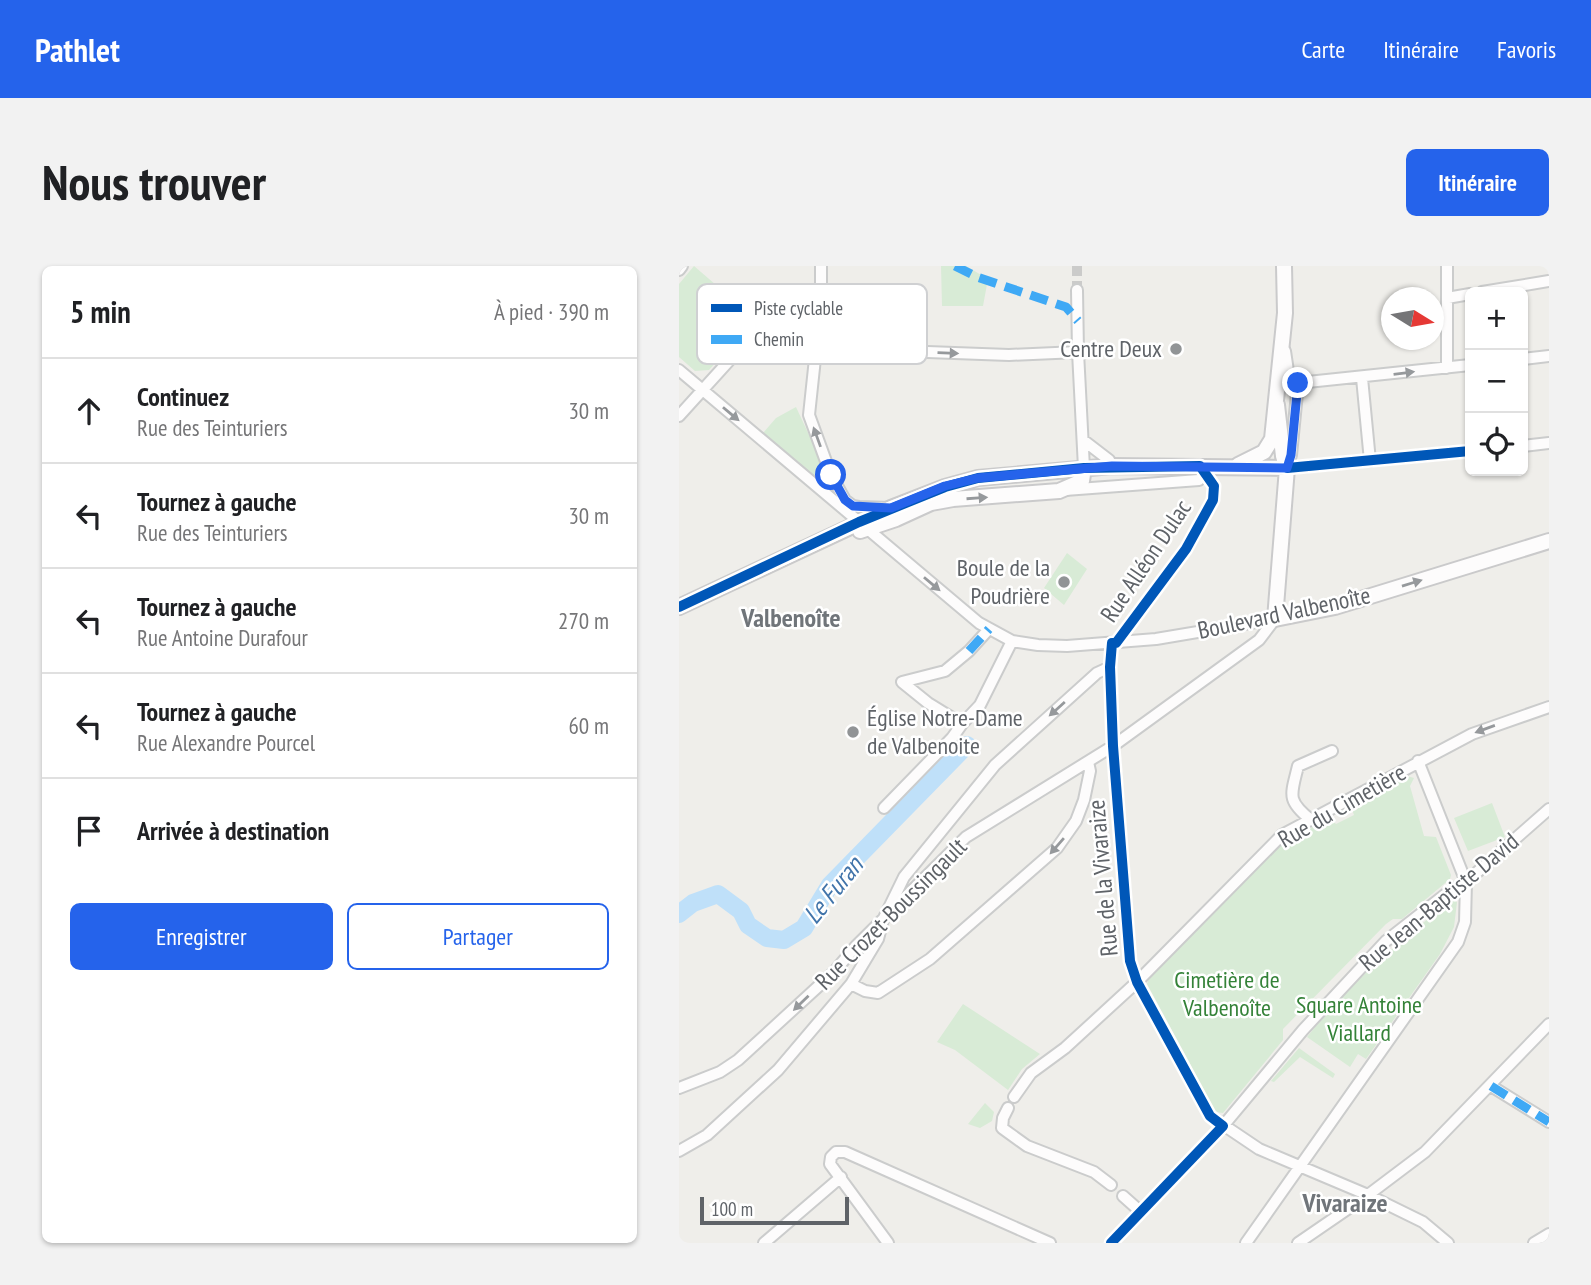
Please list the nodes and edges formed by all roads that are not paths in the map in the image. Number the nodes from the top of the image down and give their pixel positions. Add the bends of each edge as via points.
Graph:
1 (821, 266) edge
2 (1284, 266) edge
3 (1447, 266) edge
4 (1549, 281) edge
5 (821, 284) edge
6 (1512, 287) edge
7 (1077, 290) tunnel mouth
8 (1465, 295) edge
9 (1447, 298) junction
10 (1282, 337) junction
11 (927, 352) edge
12 (1078, 352) junction
13 (1549, 356) edge
14 (1528, 358) edge
15 (726, 364) edge
16 (814, 364) edge
17 (1465, 366) edge
18 (1447, 368) junction
19 (679, 370) edge
20 (1362, 378) junction
21 (1298, 383) junction
22 (702, 390) junction
23 (1277, 405) junction
24 (679, 416) edge
25 (1083, 440) junction
26 (1549, 443) edge
27 (1528, 445) edge
28 (1465, 452) edge
29 (1370, 461) junction
30 (1159, 465) junction
31 (1115, 466) junction
32 (1233, 467) junction
33 (1287, 468) junction
34 (1079, 469) junction
35 (1200, 473) junction
36 (1158, 483) junction
37 (945, 486) junction
38 (1114, 488) junction
39 (1059, 491) junction
40 (891, 508) junction
41 (868, 525) junction
42 (1549, 541) edge
43 (679, 607) edge
44 (679, 614) edge
45 (1275, 619) junction
46 (989, 629) junction
47 (1011, 641) junction
48 (1114, 643) junction
49 (1110, 667) junction
50 (1549, 707) edge
51 (962, 724) junction
52 (1113, 746) junction
53 (1332, 751) dead end
54 (1418, 761) junction
55 (1088, 762) junction
56 (884, 808) dead end
57 (1549, 809) edge
58 (1311, 820) junction
59 (1466, 882) junction
60 (883, 920) junction
61 (1137, 982) junction
62 (851, 985) junction
63 (1549, 1024) edge
64 (1491, 1086) junction
65 (679, 1088) edge
66 (1549, 1122) edge
67 (1223, 1126) junction
68 (679, 1151) edge
69 (1300, 1167) junction
70 (841, 1177) junction
71 (1111, 1185) dead end
72 (1368, 1195) junction
73 (1123, 1196) dead end
74 (1141, 1212) junction
75 (1549, 1234) edge
76 (764, 1243) edge
77 (888, 1243) edge
78 (1049, 1243) edge
79 (1111, 1243) edge
80 (1246, 1243) edge
81 (1298, 1243) edge
82 (1448, 1243) edge
83 (1534, 1243) edge

1 - 5 street
2 - 10 street
3 - 9 street
4 - 6 street
7 - 12 street
8 - 9 street
9 - 18 street
10 - 21 street via 1288,371
10 - 23 street
11 -> 12 street
12 - 25 street
13 - 14 street
15 - 22 street
40 -> 16 street via 853,506 831,475 809,415
17 - 18 street
20 -> 18 street
19 - 22 street
20 - 21 street
20 - 29 street
21 - 33 street
22 - 24 street
22 -> 41 street
23 - 32 street via 1270,446
23 - 33 street
25 - 31 street
25 - 34 street
26 - 27 street
28 - 29 street
29 - 33 street
30 - 31 street
30 - 35 street
30 - 36 street via 1162,475
31 - 34 street
31 - 38 street via 1111,475
32 - 33 street
32 - 35 street
33 - 45 street
34 - 37 street via 978,478
34 - 39 street via 1082,481
35 - 36 street
35 - 48 street, Rue Alléon Dulac via 1214,486 1213,500 1186,549
36 - 38 street
37 - 40 street
37 - 41 street via 928,499
38 - 39 street
41 -> 39 street via 931,503
40 - 41 street
41 - 43 street
41 - 44 street
41 -> 46 street via 879,540
45 -> 42 street, Boulevard Valbenoîte via 1335,607
45 - 48 street, Boulevard Valbenoîte
45 - 52 street, Rue Crozet-Boussingault via 1259,640
46 - 47 street
46 - 51 street via 945,671 902,682
47 - 48 street, Boulevard Valbenoîte via 1067,646
47 - 51 street via 981,705
48 - 49 street, Rue de la Vivaraize
49 - 52 street, Rue de la Vivaraize
49 -> 60 street via 1097,673 995,765 904,877
50 -> 54 street, Rue du Cimetière via 1472,734
51 - 56 street
52 - 55 street, Rue Crozet-Boussingault
52 - 61 street, Rue de la Vivaraize via 1130,961
53 - 58 street via 1298,766 1291,794 1296,807
54 - 58 street, Rue du Cimetière
54 - 59 street
55 - 60 street, Rue Crozet-Boussingault via 966,837
55 -> 62 street via 1084,800 1057,848 930,959 878,993
57 - 59 street, Rue Jean-Baptiste David
58 - 61 street, Rue du Cimetière via 1282,835
59 - 67 street, Rue Jean-Baptiste David via 1386,941 1358,969
59 - 69 street via 1465,922 1458,942
60 - 62 street via 878,939
60 -> 65 street, Rue Crozet-Boussingault via 738,1060
61 - 67 street, Rue de la Vivaraize via 1210,1116
61 - 71 street, Rue du Cimetière via 1031,1073 1003,1118 1002,1128 1027,1146 1094,1172
62 - 68 street via 778,1070 707,1135
63 - 64 street
64 - 66 street
64 - 72 street via 1425,1152
67 - 69 street, Rue de la Vivaraize
67 - 74 street, Rue Jean-Baptiste David
69 - 72 street, Rue de la Vivaraize
69 - 80 street
70 - 76 street
70 - 77 street
70 - 78 street via 830,1164 836,1152 845,1152
72 - 81 street
72 - 82 street, Rue de la Vivaraize via 1423,1222
73 - 74 street
74 - 79 street, Rue Jean-Baptiste David
75 - 83 street

